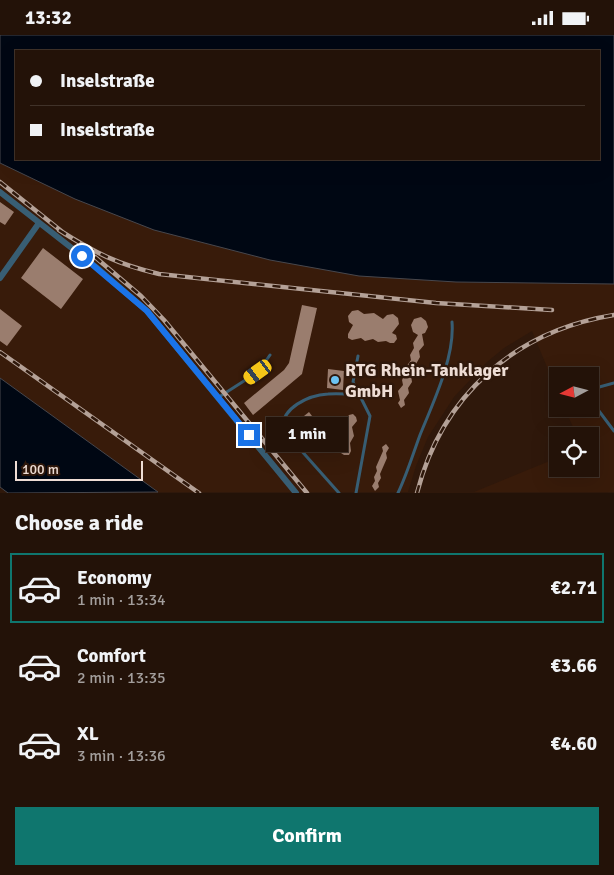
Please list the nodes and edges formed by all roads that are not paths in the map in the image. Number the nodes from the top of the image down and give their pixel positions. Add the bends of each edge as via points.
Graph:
1 (0, 192) edge
2 (39, 223) junction
3 (0, 278) edge
4 (452, 322) dead end
5 (270, 355) dead end
6 (358, 356) dead end
7 (614, 383) edge
8 (360, 395) junction
9 (218, 398) junction
10 (614, 431) edge
11 (296, 493) edge
12 (339, 493) edge
13 (356, 493) edge
14 (398, 493) edge

1 - 2 street
2 - 3 street
2 - 9 street via 147,311
4 - 14 lane via 451,348 436,396
5 - 9 lane via 258,372
6 - 8 lane via 353,381
7 - 10 lane via 592,389 593,403
8 - 12 lane via 318,395 290,409 282,422 284,430
8 - 13 lane via 370,416
9 - 11 street

